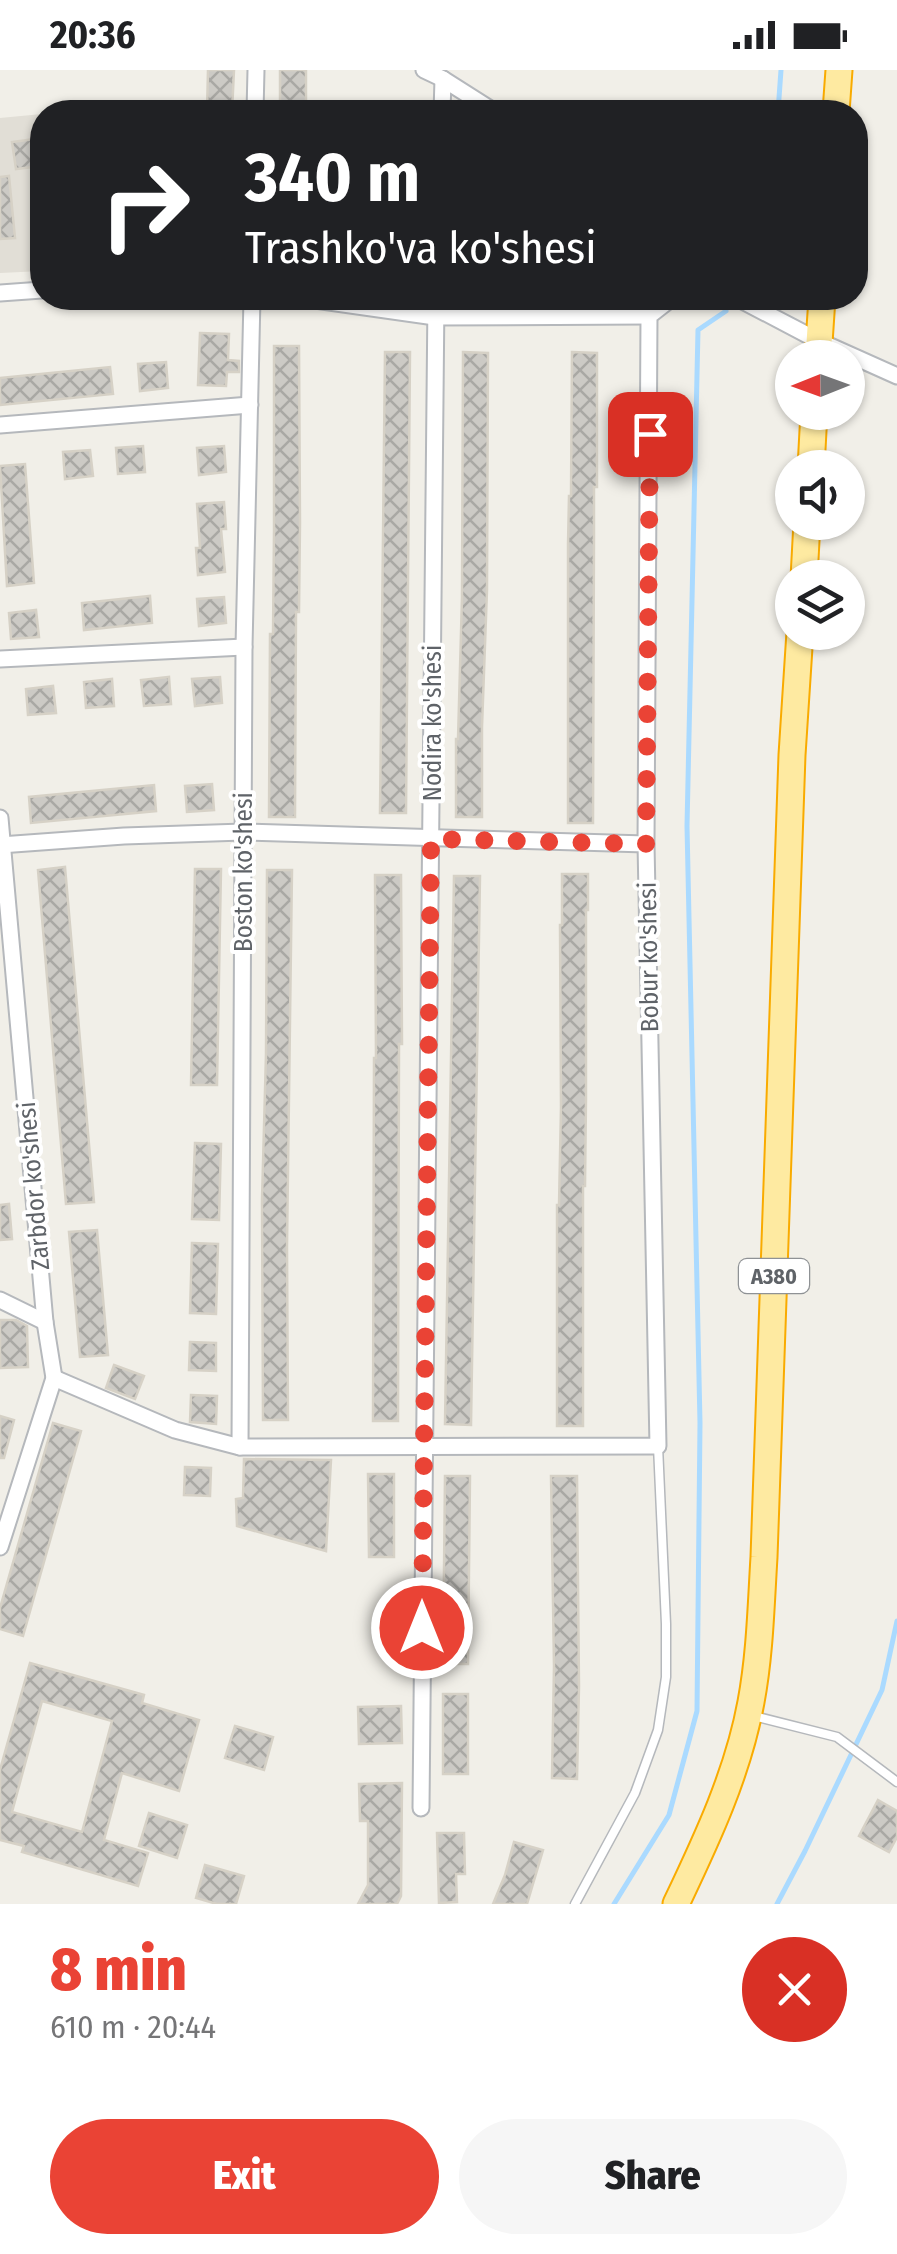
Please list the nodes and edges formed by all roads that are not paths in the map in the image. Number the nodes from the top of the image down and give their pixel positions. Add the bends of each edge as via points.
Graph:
1 (256, 70) edge
2 (424, 70) edge
3 (840, 70) edge
4 (444, 80) junction
5 (255, 100) edge
6 (443, 100) edge
7 (476, 100) edge
8 (837, 100) edge
9 (30, 291) edge
10 (0, 292) edge
11 (252, 310) edge
12 (390, 310) edge
13 (435, 310) edge
14 (657, 310) edge
15 (757, 310) edge
16 (821, 310) edge
17 (435, 316) junction
18 (649, 316) junction
19 (804, 340) edge
20 (819, 340) edge
21 (865, 365) edge
22 (897, 376) edge
23 (250, 405) junction
24 (0, 426) edge
25 (244, 647) junction
26 (799, 650) edge
27 (0, 659) edge
28 (0, 818) edge
29 (243, 832) junction
30 (431, 839) junction
31 (646, 844) junction
32 (1, 845) edge
33 (0, 1300) edge
34 (45, 1322) junction
35 (54, 1378) junction
36 (658, 1446) junction
37 (240, 1447) junction
38 (424, 1448) junction
39 (0, 1547) edge
40 (748, 1714) junction
41 (897, 1782) edge
42 (421, 1808) dead end
43 (575, 1904) edge
44 (676, 1904) edge

1 - 5 street
2 - 4 street
3 - 8 highway
4 - 6 street
4 - 7 street
9 - 10 street
11 - 23 street, Boston ko'shesi
12 - 17 street
13 - 17 street, Nodira ko'shesi
14 - 18 street
15 - 19 street
16 - 20 highway
17 - 18 street
17 - 30 street, Nodira ko'shesi
18 - 31 street, Bobur ko'shesi
21 - 22 street
23 - 24 street
23 - 25 street, Boston ko'shesi
25 - 27 street
25 - 29 street, Boston ko'shesi
26 - 40 highway, A380 via 764,1557
28 - 32 street, Zarbdor ko'shesi
29 - 30 street
29 - 32 street
29 - 37 street, Boston ko'shesi
30 - 31 street
30 - 38 street, Nodira ko'shesi
31 - 36 street, Bobur ko'shesi
32 - 34 street, Zarbdor ko'shesi
33 - 34 street
34 - 35 street, Zarbdor ko'shesi
35 - 37 street via 175,1430
35 - 39 street, Zarbdor ko'shesi
36 - 38 street
36 - 43 lane via 666,1660 658,1730 635,1794
37 - 38 street
38 - 42 street, Nodira ko'shesi
40 - 41 lane via 837,1737
40 - 44 highway, A380 via 728,1788

